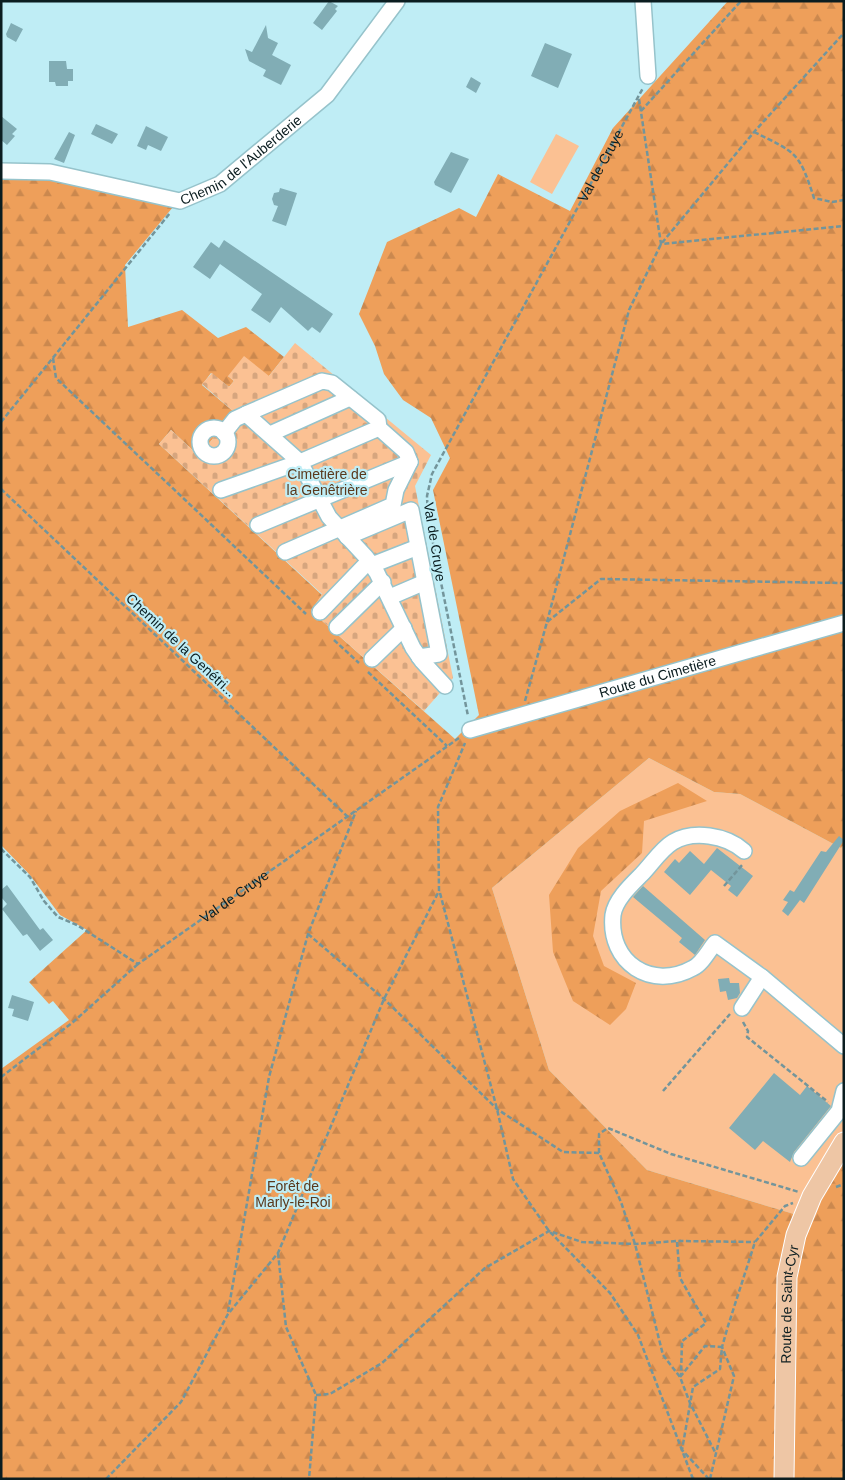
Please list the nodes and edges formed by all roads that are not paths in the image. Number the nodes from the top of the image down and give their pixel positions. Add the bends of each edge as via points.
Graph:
1 (397, 1) edge
2 (643, 1) edge
3 (648, 76) road end
4 (1, 171) edge
5 (350, 398) junction
6 (246, 414) junction
7 (379, 428) junction
8 (224, 433) dead end
9 (270, 434) junction
10 (300, 462) junction
11 (410, 462) junction
12 (221, 490) dead end
13 (319, 500) junction
14 (258, 525) dead end
15 (343, 533) junction
16 (418, 547) junction
17 (284, 552) dead end
18 (371, 563) junction
19 (383, 582) junction
20 (425, 582) junction
21 (390, 597) junction
22 (315, 615) road end
23 (844, 623) edge
24 (404, 628) junction
25 (334, 632) road end
26 (419, 658) junction
27 (367, 665) road end
28 (445, 686) dead end
29 (470, 730) road end
30 (744, 851) road end
31 (762, 977) junction
32 (742, 1008) road end
33 (844, 1046) edge
34 (844, 1091) edge
35 (844, 1142) edge
36 (801, 1158) dead end
37 (784, 1479) edge

1 - 4 street, Chemin de l'Auberderie via 327,94 220,184 180,200 50,172
2 - 3 street
5 - 6 street via 332,383 322,381
5 - 7 street via 378,420
5 - 9 street
6 - 8 street via 235,419
6 - 9 street
7 - 10 street
7 - 11 street via 406,452
9 - 10 street
10 - 12 street
10 - 13 street
11 - 13 street
11 - 15 street via 396,490 393,505
13 - 14 street
13 - 15 street
15 - 16 street via 411,510
15 - 17 street
15 - 18 street
16 - 18 street
16 - 20 street
18 - 19 street
18 - 22 street
19 - 21 street
19 - 25 street
20 - 21 street
20 - 26 street via 439,654
21 - 24 street
23 - 29 street, Route du Cimetière
24 - 26 street
24 - 27 street
26 - 28 street
30 - 31 street via 718,838 690,836 671,842 626,890 613,913 614,944 627,962 650,975 672,977 695,968 715,942
31 - 32 street
31 - 33 street
34 - 36 street via 838,1111
35 - 37 main road, Route de Saint-Cyr via 812,1196 796,1235 787,1277

